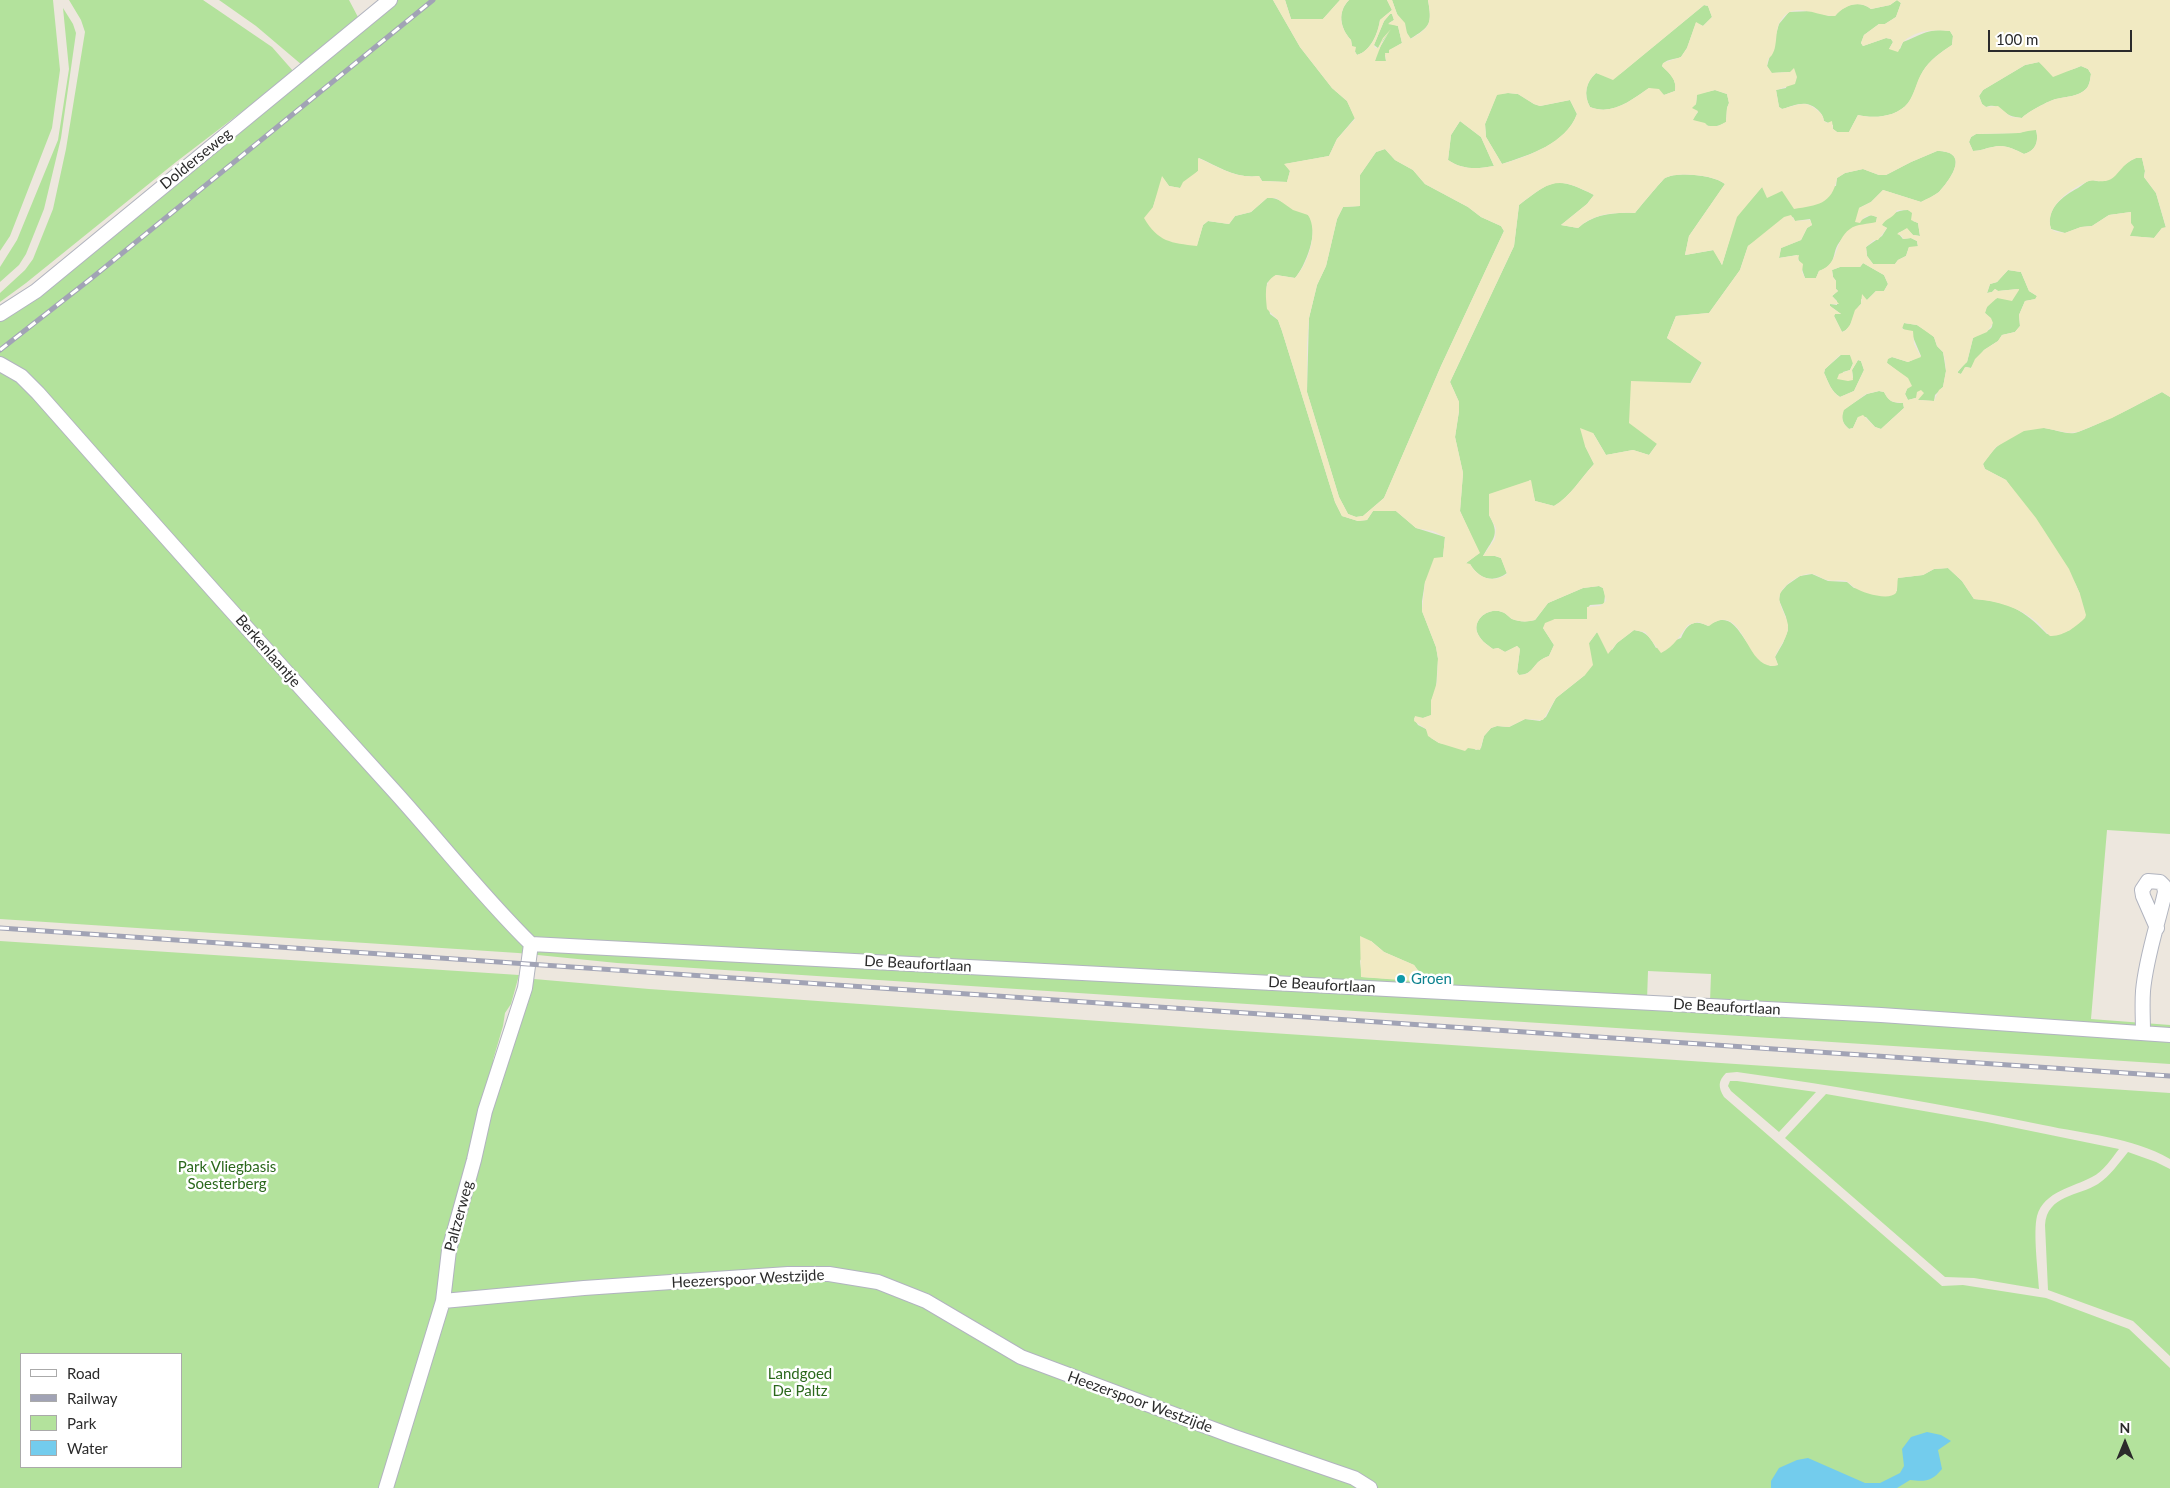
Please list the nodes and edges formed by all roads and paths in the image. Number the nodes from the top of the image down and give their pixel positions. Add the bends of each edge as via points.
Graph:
1 (390, 0) edge
2 (0, 314) edge
3 (0, 364) edge
4 (2157, 928) dead end
5 (531, 944) junction
6 (2143, 1034) junction
7 (2170, 1035) edge
8 (443, 1301) junction
9 (386, 1488) edge
10 (1370, 1488) edge

1 - 2 street, Dolderseweg via 36,291
3 - 5 street, Berkenlaantje via 21,376 38,393
4 - 6 street via 2146,976
5 - 6 street, De Beaufortlaan via 1881,1015
5 - 8 street, Paltzerweg via 525,988 485,1111 449,1250
6 - 7 street, De Beaufortlaan
8 - 9 street, Paltzerweg
8 - 10 street, Heezerspoor Westzijde via 788,1274 829,1274 878,1282 926,1301 1021,1357 1354,1478

